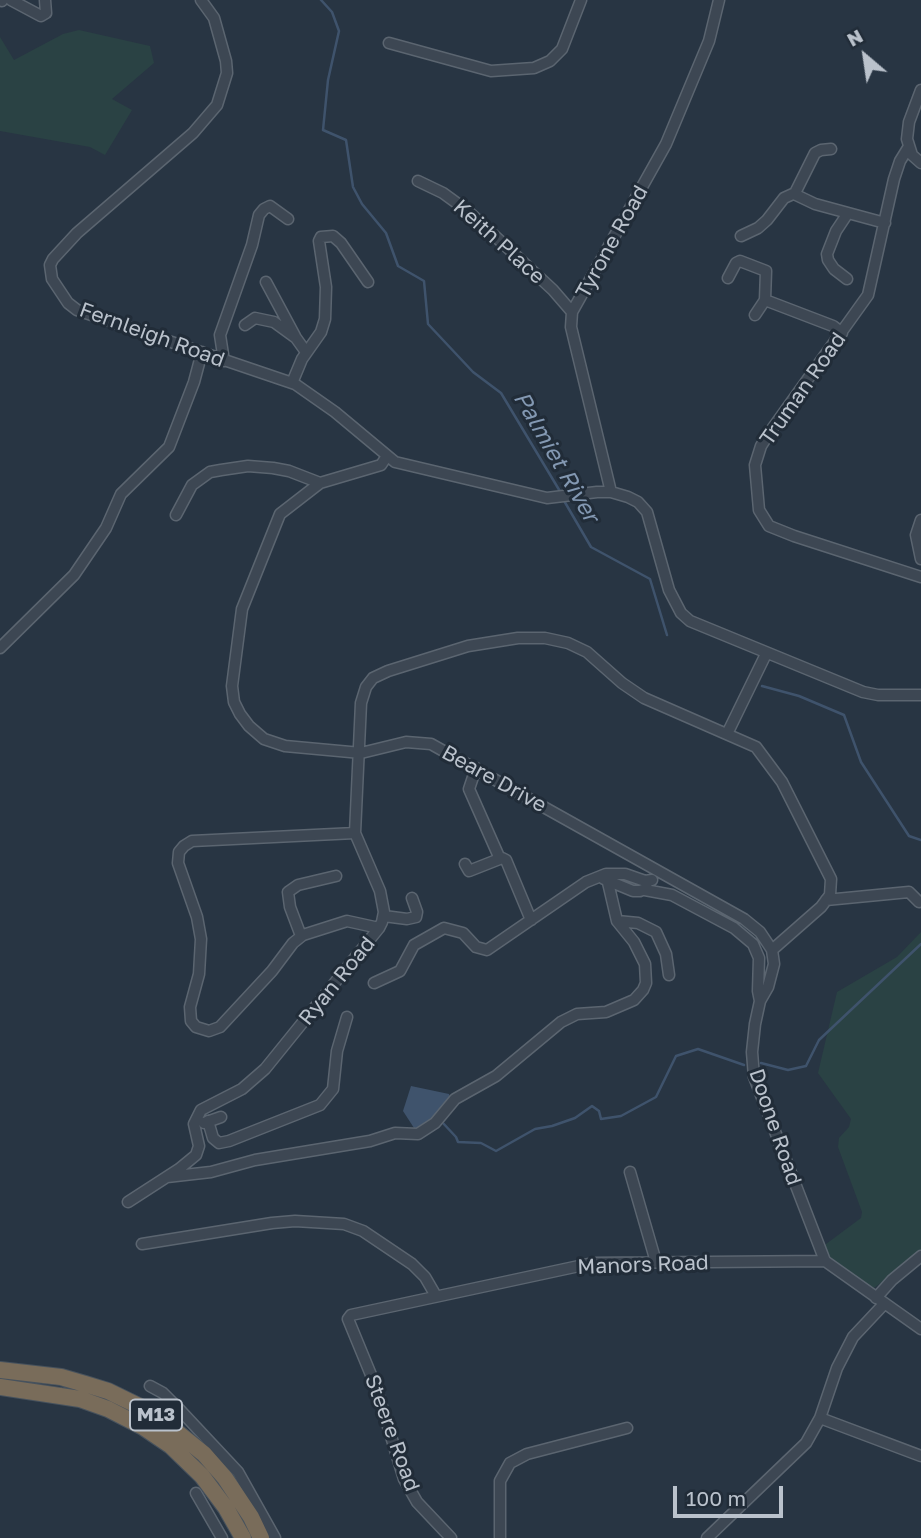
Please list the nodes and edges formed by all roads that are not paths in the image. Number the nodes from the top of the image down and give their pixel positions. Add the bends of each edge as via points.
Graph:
1 (11, 0) edge
2 (45, 0) edge
3 (201, 0) edge
4 (581, 0) edge
5 (719, 0) edge
6 (389, 43) dead end
7 (921, 90) edge
8 (908, 148) junction
9 (831, 149) dead end
10 (921, 163) edge
11 (418, 181) dead end
12 (793, 194) junction
13 (848, 213) junction
14 (288, 219) dead end
15 (885, 223) junction
16 (741, 236) dead end
17 (728, 278) dead end
18 (847, 279) dead end
19 (266, 282) dead end
20 (368, 282) dead end
21 (765, 300) junction
22 (572, 312) junction
23 (755, 315) dead end
24 (245, 326) dead end
25 (842, 333) junction
26 (296, 338) junction
27 (202, 352) junction
28 (306, 352) junction
29 (224, 361) junction
30 (292, 383) junction
31 (387, 456) junction
32 (320, 483) junction
33 (611, 492) junction
34 (176, 515) dead end
35 (921, 520) edge
36 (921, 559) edge
37 (921, 577) edge
38 (0, 648) edge
39 (766, 654) junction
40 (921, 695) edge
41 (727, 734) junction
42 (360, 754) junction
43 (476, 768) junction
44 (355, 833) junction
45 (499, 859) junction
46 (465, 864) dead end
47 (654, 875) junction
48 (336, 876) dead end
49 (605, 878) junction
50 (645, 890) junction
51 (412, 898) dead end
52 (826, 900) junction
53 (919, 902) dead end
54 (384, 916) junction
55 (413, 919) junction
56 (531, 920) junction
57 (617, 921) junction
58 (379, 928) junction
59 (301, 936) junction
60 (422, 939) junction
61 (772, 950) junction
62 (669, 975) dead end
63 (374, 983) dead end
64 (760, 1001) junction
65 (347, 1017) dead end
66 (221, 1117) dead end
67 (208, 1121) junction
68 (194, 1124) junction
69 (630, 1172) dead end
70 (167, 1177) junction
71 (128, 1202) dead end
72 (142, 1244) dead end
73 (921, 1256) edge
74 (825, 1261) junction
75 (656, 1262) junction
76 (436, 1296) junction
77 (880, 1301) junction
78 (349, 1317) joint
79 (921, 1329) edge
80 (0, 1370) edge
81 (150, 1386) dead end
82 (0, 1387) edge
83 (820, 1418) junction
84 (627, 1428) dead end
85 (921, 1457) edge
86 (196, 1493) dead end
87 (222, 1538) edge
88 (243, 1538) edge
89 (261, 1538) edge
90 (275, 1538) edge
91 (451, 1538) edge
92 (500, 1538) edge
93 (706, 1538) edge

1 - 2 street via 41,16 46,13
3 - 27 street, Fernleigh Road via 214,19 226,61 218,105 193,133 77,233 53,259 50,271 62,296 77,310
4 - 6 street via 562,49 534,68 491,71
5 - 22 street, Tyrone Road via 706,50 666,144
7 - 8 street, Truman Road via 907,131
8 - 10 street
8 - 15 street, Truman Road via 897,170
9 - 12 street via 812,156
11 - 22 street, Keith Place via 469,212
12 - 13 street
12 - 16 street via 758,228
13 - 15 street
13 - 18 street via 827,254 834,269
14 - 29 street via 270,206 258,215 220,335
15 - 25 street, Truman Road via 868,295
17 - 21 street via 740,261 764,270
19 - 26 street
20 - 28 street via 341,243 333,236 321,237 325,319
21 - 23 street
21 - 25 street
22 - 33 street, Tyrone Road via 571,327
24 - 26 street via 255,318 264,319
25 - 37 street, Truman Road via 761,446 755,465 759,510 776,530
26 - 28 street
27 - 29 street, Fernleigh Road
27 - 38 street via 166,451 124,490 106,528 74,575
28 - 30 street
29 - 30 street, Fernleigh Road
30 - 31 street, Fernleigh Road
31 - 32 street via 381,465
31 - 33 street, Fernleigh Road via 394,462 547,498
32 - 34 street via 273,468 248,466 210,472 192,485
32 - 42 street via 284,509 275,522 242,609 232,692 244,720 272,743
33 - 39 street via 638,502 648,512 668,590 681,613 701,628
35 - 36 street via 916,535
39 - 40 street via 863,692
39 - 41 street
41 - 42 street via 644,698 578,647 545,638 511,638 468,646 373,678 362,696
41 - 52 street via 756,747 782,782 829,871 832,887
42 - 43 street, Beare Drive via 418,742
42 - 44 street, Ryan Road
43 - 45 street via 469,789
43 - 47 street, Beare Drive
44 - 54 street, Ryan Road via 380,891
44 - 59 street via 192,841 181,848 178,863 201,939 200,974 190,1007 196,1027 209,1031 220,1027
45 - 46 street via 471,871
45 - 56 street via 508,862
47 - 49 street via 645,881 621,874
47 - 50 street
47 - 61 street, Beare Drive via 744,919
48 - 59 street via 288,892
49 - 50 street via 633,891
49 - 56 street via 574,890
49 - 57 street
50 - 64 street via 671,895 753,944 759,958
51 - 55 street via 417,912
52 - 53 street via 909,892
52 - 61 street
54 - 55 street
54 - 58 street, Ryan Road
55 - 60 street
56 - 60 street via 487,950 450,928
57 - 62 street via 638,923 656,932
57 - 70 street via 645,964 646,983 640,995 606,1012 577,1014 561,1022 496,1076 455,1099 428,1130
58 - 59 street via 347,921
58 - 68 street, Ryan Road via 265,1069 242,1088 201,1110
60 - 63 street via 411,948 400,971
61 - 64 street, Doone Road via 774,964
64 - 74 street, Doone Road via 752,1052 754,1077
65 - 67 street via 333,1089 320,1105 229,1142 213,1138
66 - 67 street
67 - 68 street
68 - 70 street via 199,1146 196,1155
69 - 75 street
70 - 71 street
72 - 76 street via 295,1221 344,1224 369,1234 412,1264
73 - 77 street via 892,1280
74 - 75 street, Manors Road
74 - 77 street
75 - 76 street, Manors Road via 586,1264
76 - 78 street, Manors Road
77 - 79 street
77 - 83 street via 853,1338
78 - 91 street, Steere Road via 404,1479 425,1511
80 - 89 highway, M13 via 61,1377 108,1391 153,1413 204,1454 225,1478
81 - 90 street via 179,1409 238,1472
82 - 88 highway, M13 via 80,1399 143,1427 202,1476
83 - 85 street
83 - 93 street via 806,1443
84 - 92 street via 517,1458 500,1481
86 - 87 street

